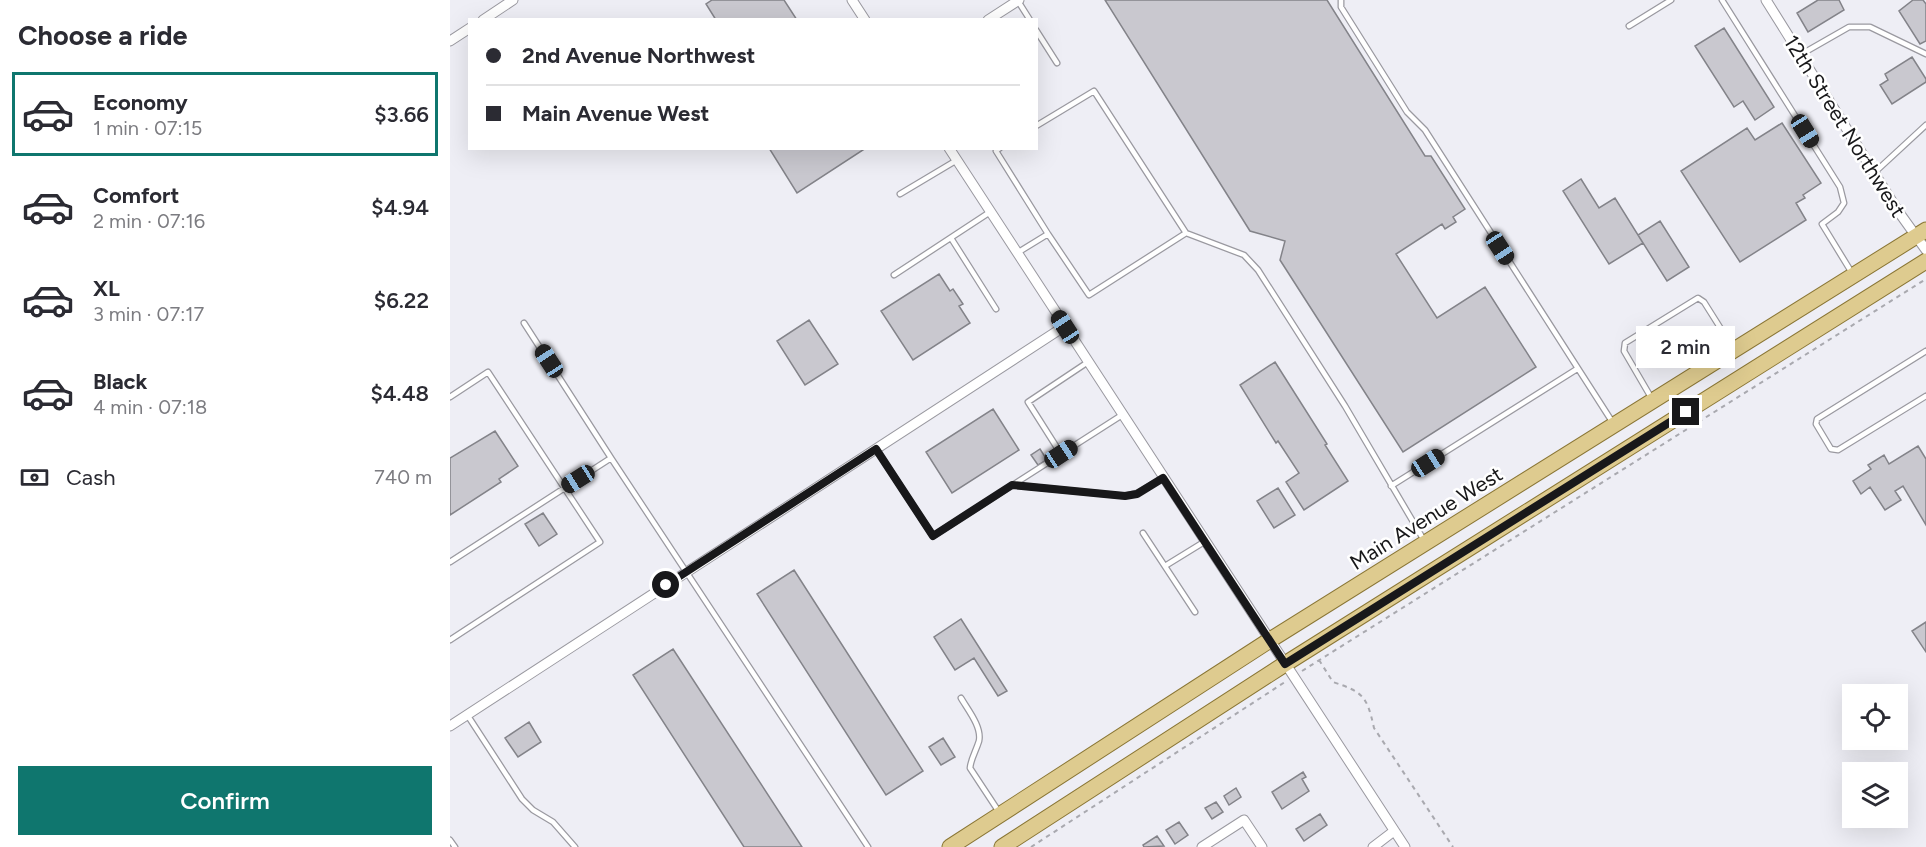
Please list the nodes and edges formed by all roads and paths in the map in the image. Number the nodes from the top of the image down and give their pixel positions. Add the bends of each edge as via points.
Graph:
1 (513, 0) edge
2 (852, 0) edge
3 (1018, 0) edge
4 (1341, 0) edge
5 (1671, 0) edge
6 (1722, 0) edge
7 (1766, 0) edge
8 (486, 18) edge
9 (864, 18) edge
10 (991, 18) edge
11 (1029, 18) edge
12 (1629, 26) dead end
13 (468, 29) edge
14 (1038, 33) edge
15 (450, 41) edge
16 (1926, 54) edge
17 (1800, 56) junction
18 (1057, 63) dead end
19 (1926, 124) edge
20 (1038, 125) edge
21 (950, 150) edge
22 (997, 150) edge
23 (957, 160) junction
24 (1874, 173) junction
25 (900, 194) dead end
26 (990, 212) junction
27 (1186, 233) junction
28 (1921, 233) edge
29 (1048, 234) junction
30 (951, 238) junction
31 (1926, 250) edge
32 (1017, 253) junction
33 (1926, 261) edge
34 (894, 275) dead end
35 (1854, 275) junction
36 (1926, 279) edge
37 (996, 309) dead end
38 (524, 323) dead end
39 (1065, 327) junction
40 (1735, 350) junction
41 (1926, 351) edge
42 (1088, 362) junction
43 (1577, 369) junction
44 (1926, 396) edge
45 (450, 397) edge
46 (1653, 401) junction
47 (1122, 415) junction
48 (1615, 425) junction
49 (876, 449) junction
50 (1061, 454) junction
51 (611, 458) junction
52 (1163, 478) junction
53 (1012, 485) junction
54 (1391, 486) junction
55 (564, 488) junction
56 (1143, 533) dead end
57 (1204, 542) junction
58 (1426, 543) junction
59 (450, 562) edge
60 (1165, 566) junction
61 (686, 572) junction
62 (1195, 612) dead end
63 (450, 640) edge
64 (1270, 640) junction
65 (1318, 660) junction
66 (1289, 670) junction
67 (961, 698) dead end
68 (467, 715) junction
69 (450, 726) edge
70 (1000, 815) junction
71 (1395, 831) junction
72 (450, 840) edge
73 (454, 847) edge
74 (575, 847) edge
75 (868, 847) edge
76 (950, 847) edge
77 (1002, 847) edge
78 (1031, 847) edge
79 (1202, 847) edge
80 (1262, 847) edge
81 (1373, 847) edge
82 (1405, 847) edge
83 (1453, 847) edge

1 - 8 street
2 - 9 street
3 - 10 street
3 - 11 lane
4 - 43 lane via 1341,7 1401,103 1425,130
5 - 12 lane
6 - 35 lane via 1840,187 1844,203 1822,224
7 - 17 street, 12th Street Northwest
13 - 15 street
14 - 18 lane
16 - 17 lane via 1869,27 1849,27
17 - 24 street, 12th Street Northwest
19 - 24 lane
20 - 27 lane via 1094,91
21 - 23 street
22 - 29 lane
23 - 25 lane
23 - 26 street
24 - 28 street, 12th Street Northwest
26 - 30 lane
26 - 32 street
27 - 29 lane via 1089,295
27 - 54 lane via 1244,255 1258,270
28 - 31 street, 12th Street Northwest
28 - 35 main road, Main Avenue West
29 - 32 lane
30 - 34 lane
30 - 37 lane
32 - 39 street
33 - 66 main road
35 - 40 main road, Main Avenue West
36 - 65 path
38 - 51 lane
39 - 42 street
39 - 49 street
40 - 46 main road, Main Avenue West
40 - 46 lane via 1698,298 1634,337 1625,343 1624,351
41 - 44 lane via 1817,419 1816,424 1831,448 1838,450
42 - 47 street
42 - 50 lane via 1028,402
43 - 48 lane
43 - 54 lane
45 - 55 lane via 488,372
46 - 48 main road, Main Avenue West
47 - 50 lane
47 - 52 street
48 - 58 main road, Main Avenue West
49 - 53 lane via 933,536
49 - 61 street
50 - 53 lane
51 - 55 lane
51 - 61 lane
52 - 53 lane via 1137,494 1125,496
52 - 57 street
54 - 58 lane
55 - 59 lane
55 - 63 lane via 600,542
56 - 60 lane
57 - 60 lane
57 - 64 street
58 - 64 main road, Main Avenue West
60 - 62 lane
61 - 68 street
61 - 75 lane
64 - 66 street
64 - 70 main road, Main Avenue West
65 - 66 path
65 - 83 path via 1333,682 1360,694 1370,709 1374,728
66 - 71 street
66 - 77 main road
66 - 78 path
67 - 70 lane via 979,730 970,768
68 - 69 street
68 - 74 lane via 522,799 553,822
70 - 76 main road, Main Avenue West
71 - 81 street
71 - 82 street
72 - 73 lane
79 - 80 street via 1244,819

